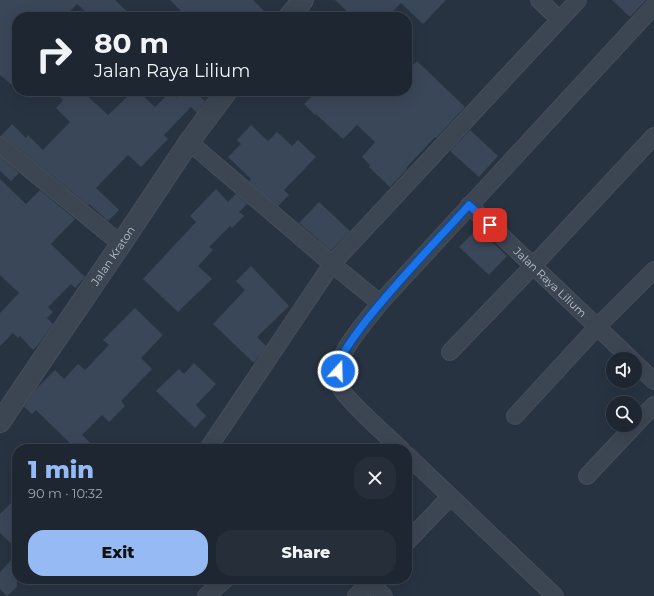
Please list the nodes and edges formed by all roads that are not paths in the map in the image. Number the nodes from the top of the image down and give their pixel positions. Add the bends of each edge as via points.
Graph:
1 (303, 0) edge
2 (539, 0) edge
3 (578, 0) edge
4 (654, 6) edge
5 (293, 12) edge
6 (559, 20) junction
7 (223, 96) edge
8 (654, 136) edge
9 (189, 142) junction
10 (0, 145) edge
11 (469, 205) junction
12 (121, 244) junction
13 (332, 264) junction
14 (533, 266) junction
15 (654, 270) edge
16 (380, 303) junction
17 (597, 327) junction
18 (450, 352) dead end
19 (624, 352) edge
20 (642, 370) edge
21 (654, 381) edge
22 (654, 405) edge
23 (515, 416) dead end
24 (642, 418) edge
25 (0, 422) edge
26 (628, 432) edge
27 (211, 444) edge
28 (396, 444) edge
29 (412, 460) edge
30 (587, 476) dead end
31 (450, 496) junction
32 (412, 537) edge
33 (212, 584) edge
34 (220, 584) edge
35 (366, 584) edge
36 (374, 584) edge
37 (206, 596) edge
38 (356, 596) edge
39 (384, 596) edge
40 (555, 596) edge

1 - 5 street
2 - 6 street
3 - 6 street
4 - 11 street
6 - 13 street
7 - 9 street, Jalan Kraton
8 - 14 street
9 - 12 street, Jalan Kraton
9 - 13 street
10 - 12 street
11 - 14 street, Jalan Raya Lilium
11 - 16 street
12 - 25 street, Jalan Kraton
13 - 16 street
13 - 27 street
14 - 17 street, Jalan Raya Lilium
14 - 18 street
15 - 17 street
16 - 28 street via 342,356 336,380 344,394
17 - 19 street, Jalan Raya Lilium
17 - 23 street
20 - 21 street
22 - 24 street
26 - 30 street
29 - 31 street
31 - 32 street
31 - 40 street
33 - 37 street
34 - 37 street
35 - 38 street
36 - 39 street

